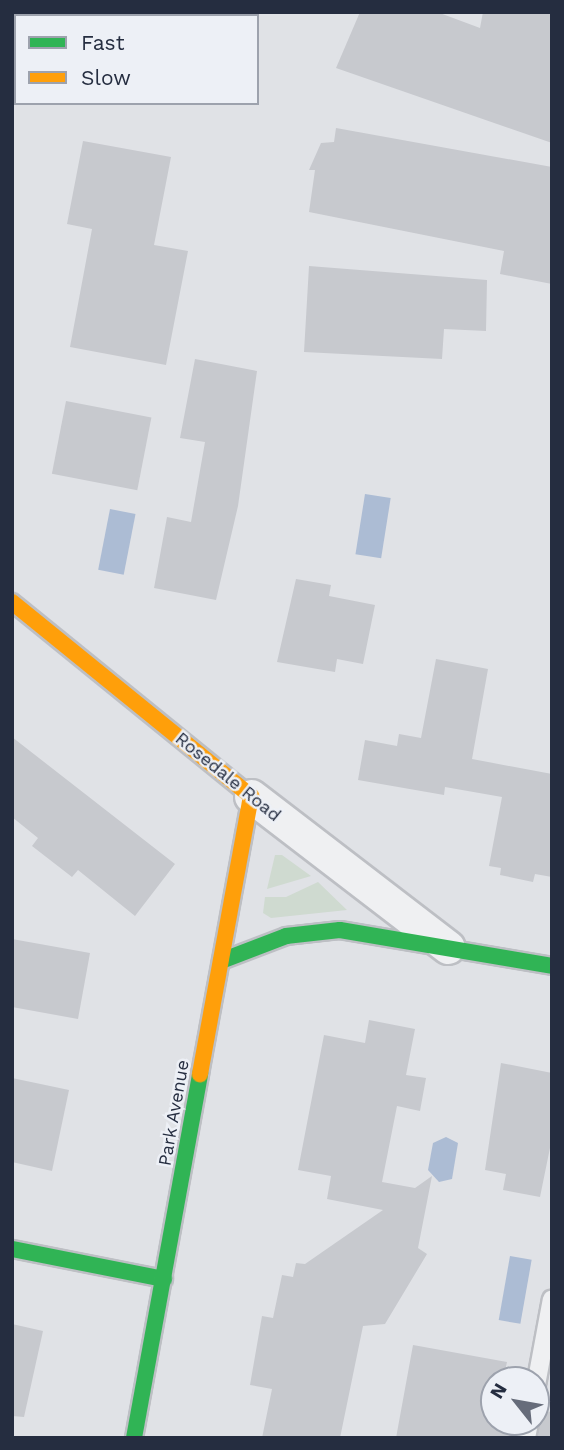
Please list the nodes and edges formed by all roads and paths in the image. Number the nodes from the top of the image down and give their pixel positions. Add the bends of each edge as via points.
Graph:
1 (12, 602) edge
2 (251, 796) junction
3 (448, 947) junction
4 (221, 961) junction
5 (552, 966) edge
6 (12, 1249) edge
7 (164, 1279) junction
8 (552, 1299) edge
9 (540, 1366) edge
10 (134, 1438) edge

1 - 2 street, Rosedale Road
2 - 3 street, Rosedale Road
2 - 4 street, Park Avenue
3 - 4 street, Rosedale Road via 314,931
3 - 5 street, Rosedale Road
4 - 7 street, Park Avenue
6 - 7 street
7 - 10 street, Park Avenue
8 - 9 lane

